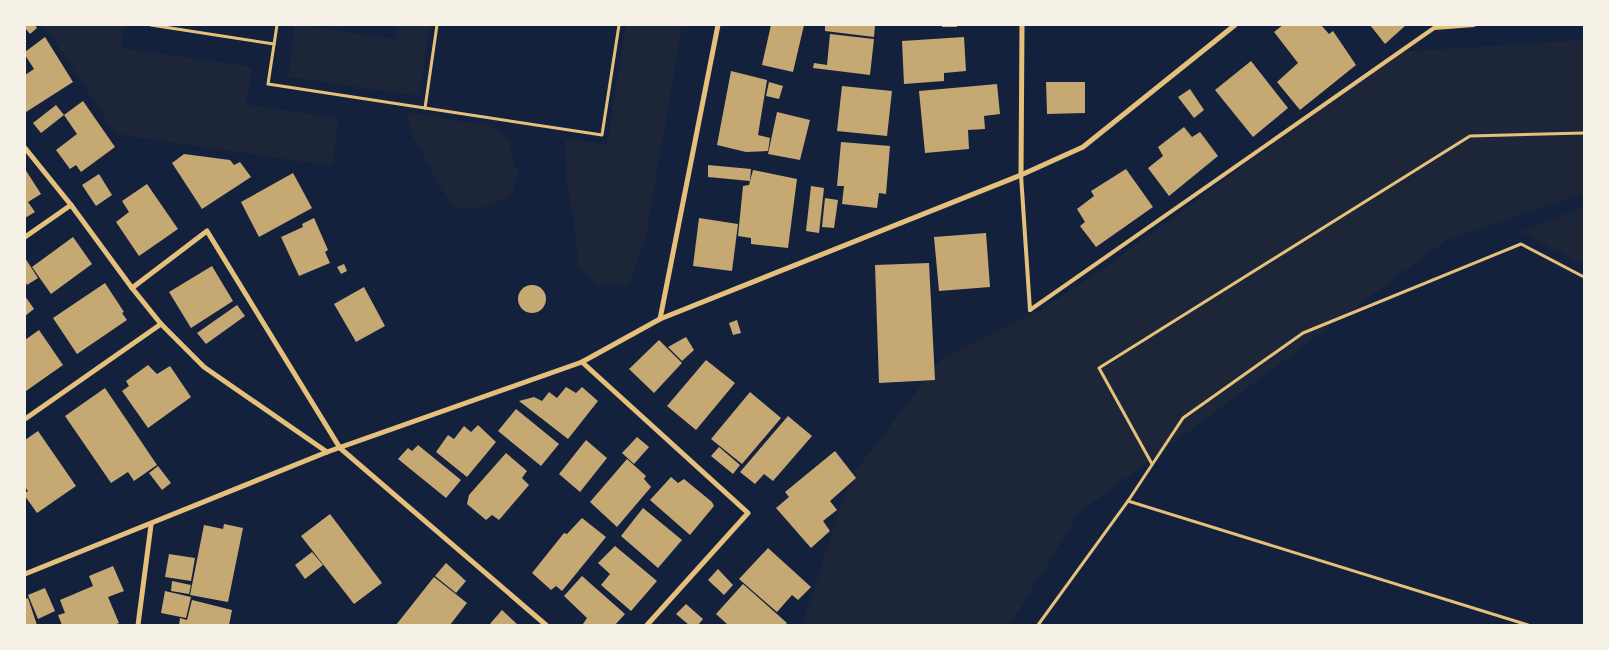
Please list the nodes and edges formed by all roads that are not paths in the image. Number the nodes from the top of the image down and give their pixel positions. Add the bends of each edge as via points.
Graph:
1 (718, 25) edge
2 (1022, 25) edge
3 (1235, 25) edge
4 (1474, 25) edge
5 (1433, 27) edge
6 (25, 148) edge
7 (1021, 175) junction
8 (71, 205) junction
9 (25, 237) edge
10 (132, 288) junction
11 (660, 319) junction
12 (161, 324) junction
13 (582, 362) junction
14 (25, 418) edge
15 (340, 448) junction
16 (327, 452) junction
17 (151, 524) junction
18 (25, 574) edge
19 (138, 625) edge
20 (546, 625) edge
21 (648, 625) edge

1 - 11 street
2 - 7 street
3 - 7 street via 1083,148
4 - 5 lane
5 - 7 lane via 1030,310
6 - 8 street
7 - 11 street
8 - 9 street
8 - 10 street
10 - 12 street
10 - 15 street via 207,231
11 - 13 street
12 - 14 street
12 - 16 street via 204,367
13 - 15 street
13 - 21 street via 748,512
15 - 16 street
15 - 20 street
16 - 17 street
17 - 18 street
17 - 19 street

